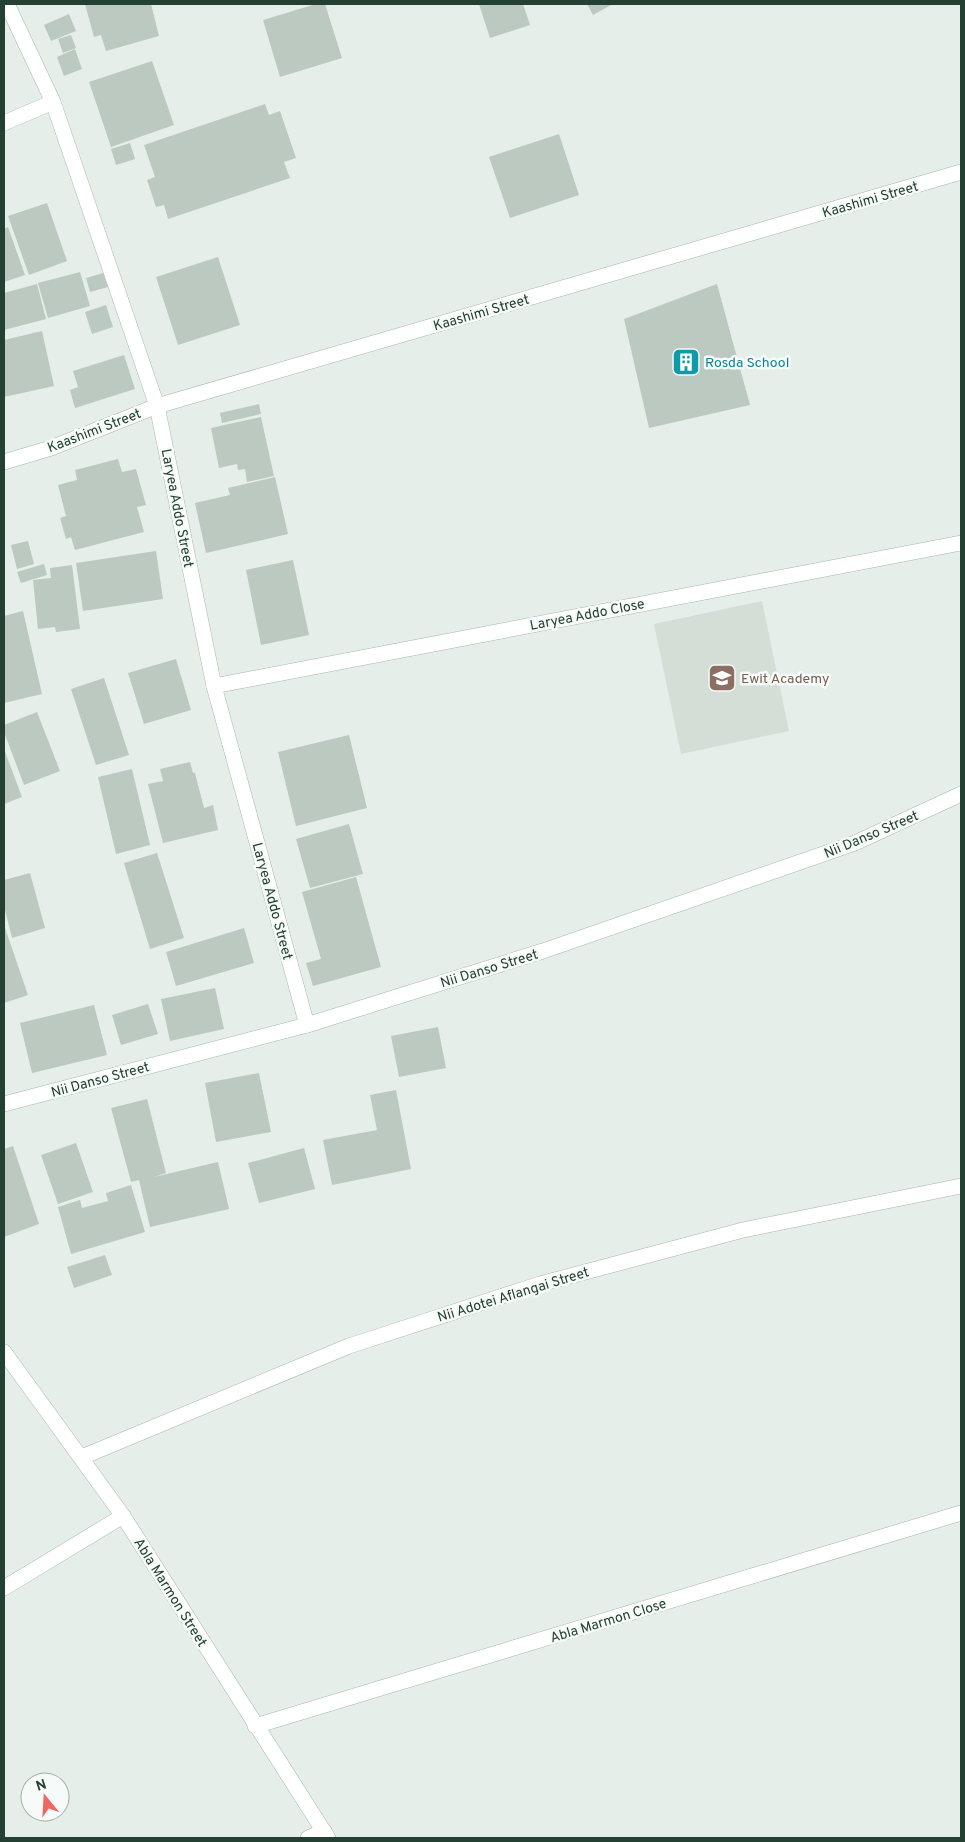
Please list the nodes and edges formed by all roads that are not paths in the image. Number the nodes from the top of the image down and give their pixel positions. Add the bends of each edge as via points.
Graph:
1 (7, 4) edge
2 (53, 102) junction
3 (4, 123) edge
4 (961, 172) edge
5 (157, 406) junction
6 (4, 462) edge
7 (961, 543) edge
8 (214, 686) junction
9 (961, 794) edge
10 (307, 1025) junction
11 (4, 1104) edge
12 (961, 1186) edge
13 (4, 1352) edge
14 (82, 1457) junction
15 (961, 1513) edge
16 (123, 1516) junction
17 (4, 1588) edge
18 (255, 1726) junction
19 (326, 1834) edge
20 (308, 1838) edge

1 - 2 street, Laryea Addo Street
2 - 3 street
2 - 5 street, Laryea Addo Street
4 - 5 street, Kaashimi Street
5 - 6 street, Kaashimi Street via 51,448
5 - 8 street, Laryea Addo Street
7 - 8 street, Laryea Addo Close
8 - 10 street, Laryea Addo Street
9 - 10 street, Nii Danso Street via 855,843 544,950
10 - 11 street, Nii Danso Street
12 - 14 street, Nii Adotei Aflangai Street via 743,1230 540,1284 349,1346
13 - 14 street, Abla Marmon Street
14 - 16 street, Abla Marmon Street
15 - 18 street, Abla Marmon Close
16 - 17 street
16 - 18 street, Abla Marmon Street
18 - 19 street, Abla Marmon Street
19 - 20 street

